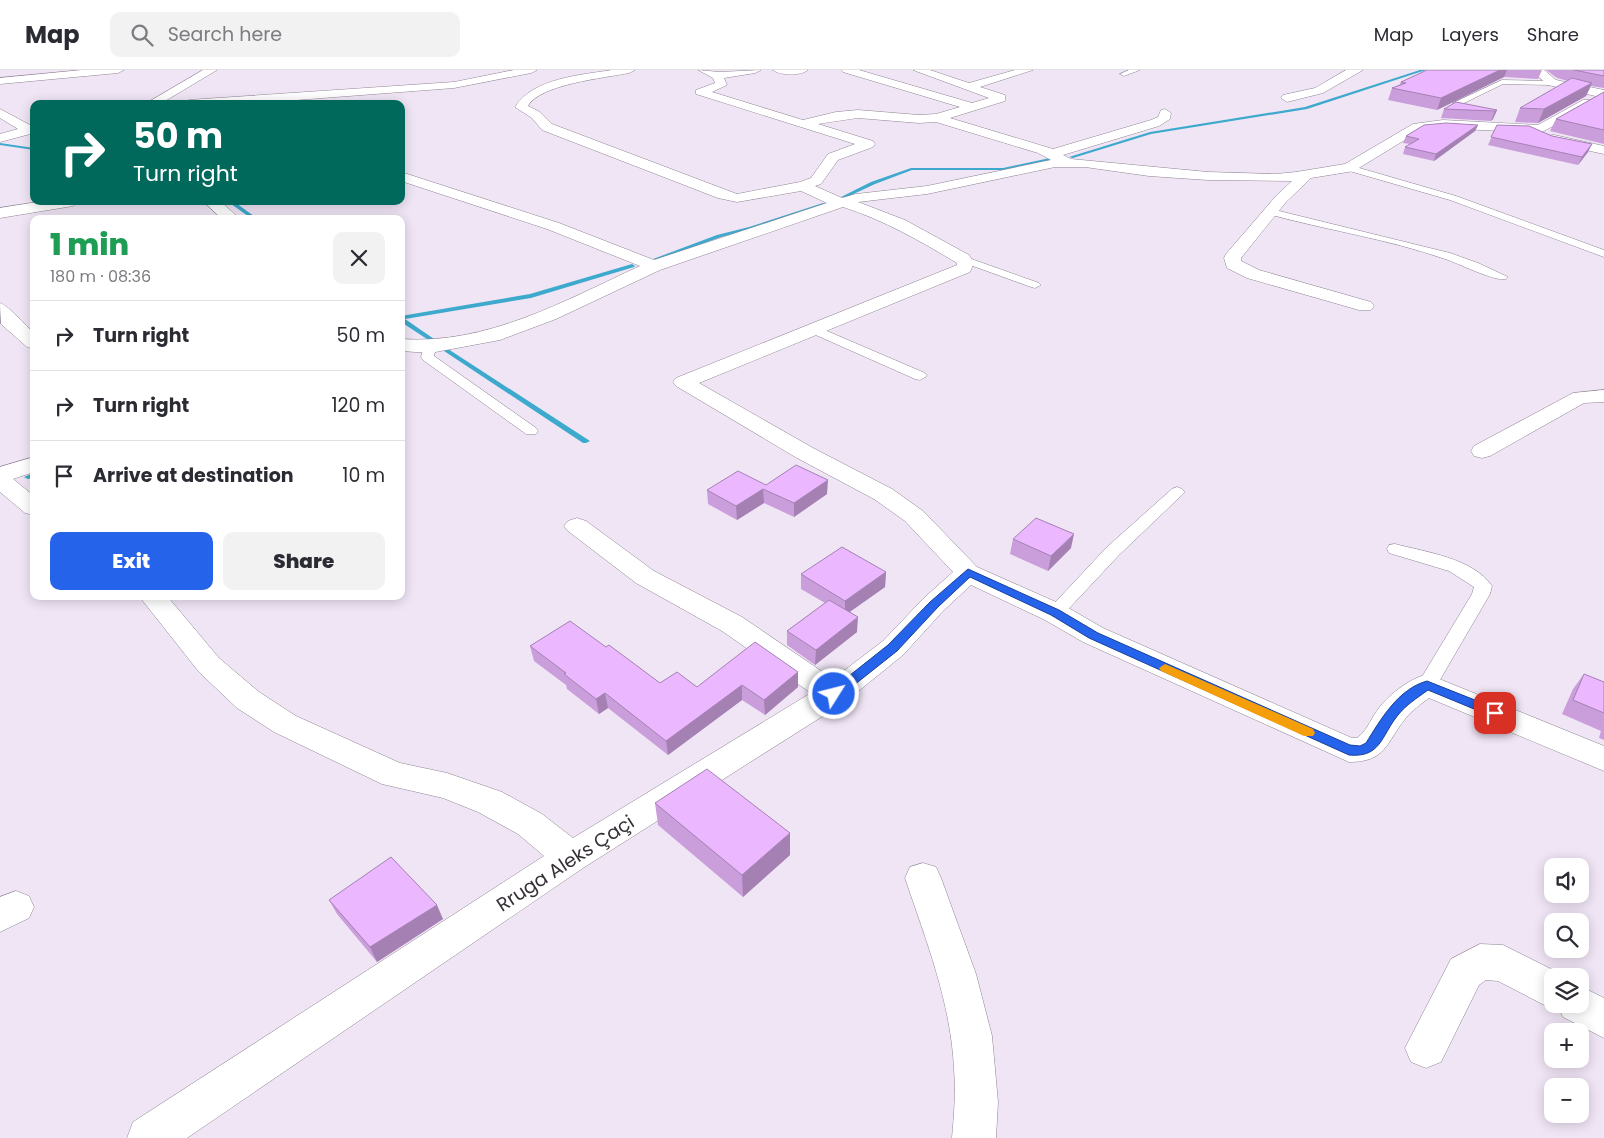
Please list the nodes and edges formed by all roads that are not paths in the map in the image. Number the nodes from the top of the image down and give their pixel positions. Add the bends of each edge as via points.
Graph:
1 (118, 70) edge
2 (211, 70) edge
3 (531, 70) edge
4 (629, 70) edge
5 (704, 70) edge
6 (755, 70) edge
7 (779, 70) edge
8 (802, 70) edge
9 (847, 70) edge
10 (1027, 70) edge
11 (1136, 70) edge
12 (1357, 70) edge
13 (1537, 70) edge
14 (929, 71) edge
15 (1124, 74) dead end
16 (718, 76) junction
17 (871, 77) junction
18 (377, 79) dead end
19 (0, 81) edge
20 (1552, 83) junction
21 (968, 87) junction
22 (402, 88) junction
23 (364, 90) junction
24 (1602, 94) edge
25 (1287, 98) dead end
26 (158, 100) edge
27 (242, 100) edge
28 (351, 100) edge
29 (1457, 103) edge
30 (973, 107) junction
31 (0, 113) edge
32 (1165, 113) dead end
33 (937, 118) junction
34 (803, 124) junction
35 (1548, 126) junction
36 (30, 128) edge
37 (30, 129) edge
38 (1530, 130) junction
39 (1604, 137) edge
40 (0, 138) edge
41 (1604, 150) edge
42 (1052, 154) junction
43 (1069, 162) junction
44 (1349, 168) junction
45 (1307, 174) junction
46 (405, 177) edge
47 (803, 186) junction
48 (842, 202) junction
49 (49, 205) edge
50 (215, 205) edge
51 (1271, 212) junction
52 (0, 213) edge
53 (227, 215) edge
54 (1604, 254) edge
55 (963, 258) junction
56 (654, 266) junction
57 (1502, 277) dead end
58 (1035, 285) dead end
59 (1365, 306) dead end
60 (3, 318) edge
61 (812, 329) junction
62 (30, 340) edge
63 (405, 345) edge
64 (430, 347) junction
65 (920, 376) dead end
66 (1604, 396) edge
67 (531, 431) dead end
68 (1482, 451) dead end
69 (30, 465) edge
70 (0, 475) edge
71 (0, 480) edge
72 (1177, 492) dead end
73 (30, 505) edge
74 (577, 526) dead end
75 (1395, 549) dead end
76 (968, 573) junction
77 (155, 600) edge
78 (1055, 613) junction
79 (1427, 685) junction
80 (834, 694) junction
81 (1604, 760) edge
82 (571, 857) junction
83 (923, 878) dead end
84 (1544, 986) edge
85 (1589, 1011) edge
86 (1604, 1019) edge
87 (1426, 1048) dead end
88 (149, 1138) edge
89 (974, 1138) edge

1 - 19 street
2 - 26 street
3 - 22 street via 454,85
4 - 47 street via 556,84 524,101 521,107 548,127 723,195 746,197
5 - 16 street
6 - 16 street
7 - 8 street
9 - 17 street
10 - 21 street
11 - 15 lane
12 - 25 street via 1319,91
13 - 20 street
14 - 17 street
14 - 21 street
16 - 34 street via 721,85 700,92
17 - 30 street
18 - 22 street
20 - 24 street
20 - 29 lane via 1502,82
21 - 30 street via 1001,98
22 - 23 street
23 - 27 street
23 - 28 street
24 - 35 street
30 - 33 street
31 - 36 street
32 - 42 street via 1164,119 1155,123
33 - 34 street via 858,114
33 - 42 street
34 - 47 street via 868,144 833,157 816,181
35 - 38 street
35 - 39 street
37 - 40 street
38 - 41 street
38 - 44 street via 1443,124 1418,127
42 - 43 street
43 - 45 street via 1208,176 1276,178
43 - 48 street via 1020,169 927,190
44 - 45 street
44 - 54 lane via 1453,198
45 - 51 street
46 - 56 street via 553,226
47 - 48 street
48 - 55 street via 899,223
48 - 56 street
49 - 52 street
50 - 53 street
51 - 57 lane via 1454,257
51 - 59 street via 1232,258 1233,264 1253,274
55 - 58 lane
55 - 61 street via 964,268
56 - 64 street via 549,315 493,336
60 - 62 street
61 - 65 lane
61 - 76 street via 683,382 804,453 883,494 914,516
63 - 64 street
64 - 67 lane via 427,357
66 - 68 street via 1580,397
69 - 70 street
71 - 73 street
72 - 78 lane via 1113,551
74 - 80 street via 645,577 732,624
75 - 79 lane via 1458,570 1479,580 1483,586
76 - 78 street
76 - 80 street, Rruga Aleks Çaçi via 892,648
77 - 82 street via 208,665 248,700 285,724 394,775 447,786 490,802 530,824
78 - 79 street via 1093,635 1349,750 1362,751 1370,746 1393,712
79 - 81 street
80 - 82 street, Rruga Aleks Çaçi
82 - 88 street, Rruga Aleks Çaçi
83 - 89 street via 960,983 972,1032 978,1077
84 - 87 street via 1503,963 1480,962 1465,972
85 - 86 street

